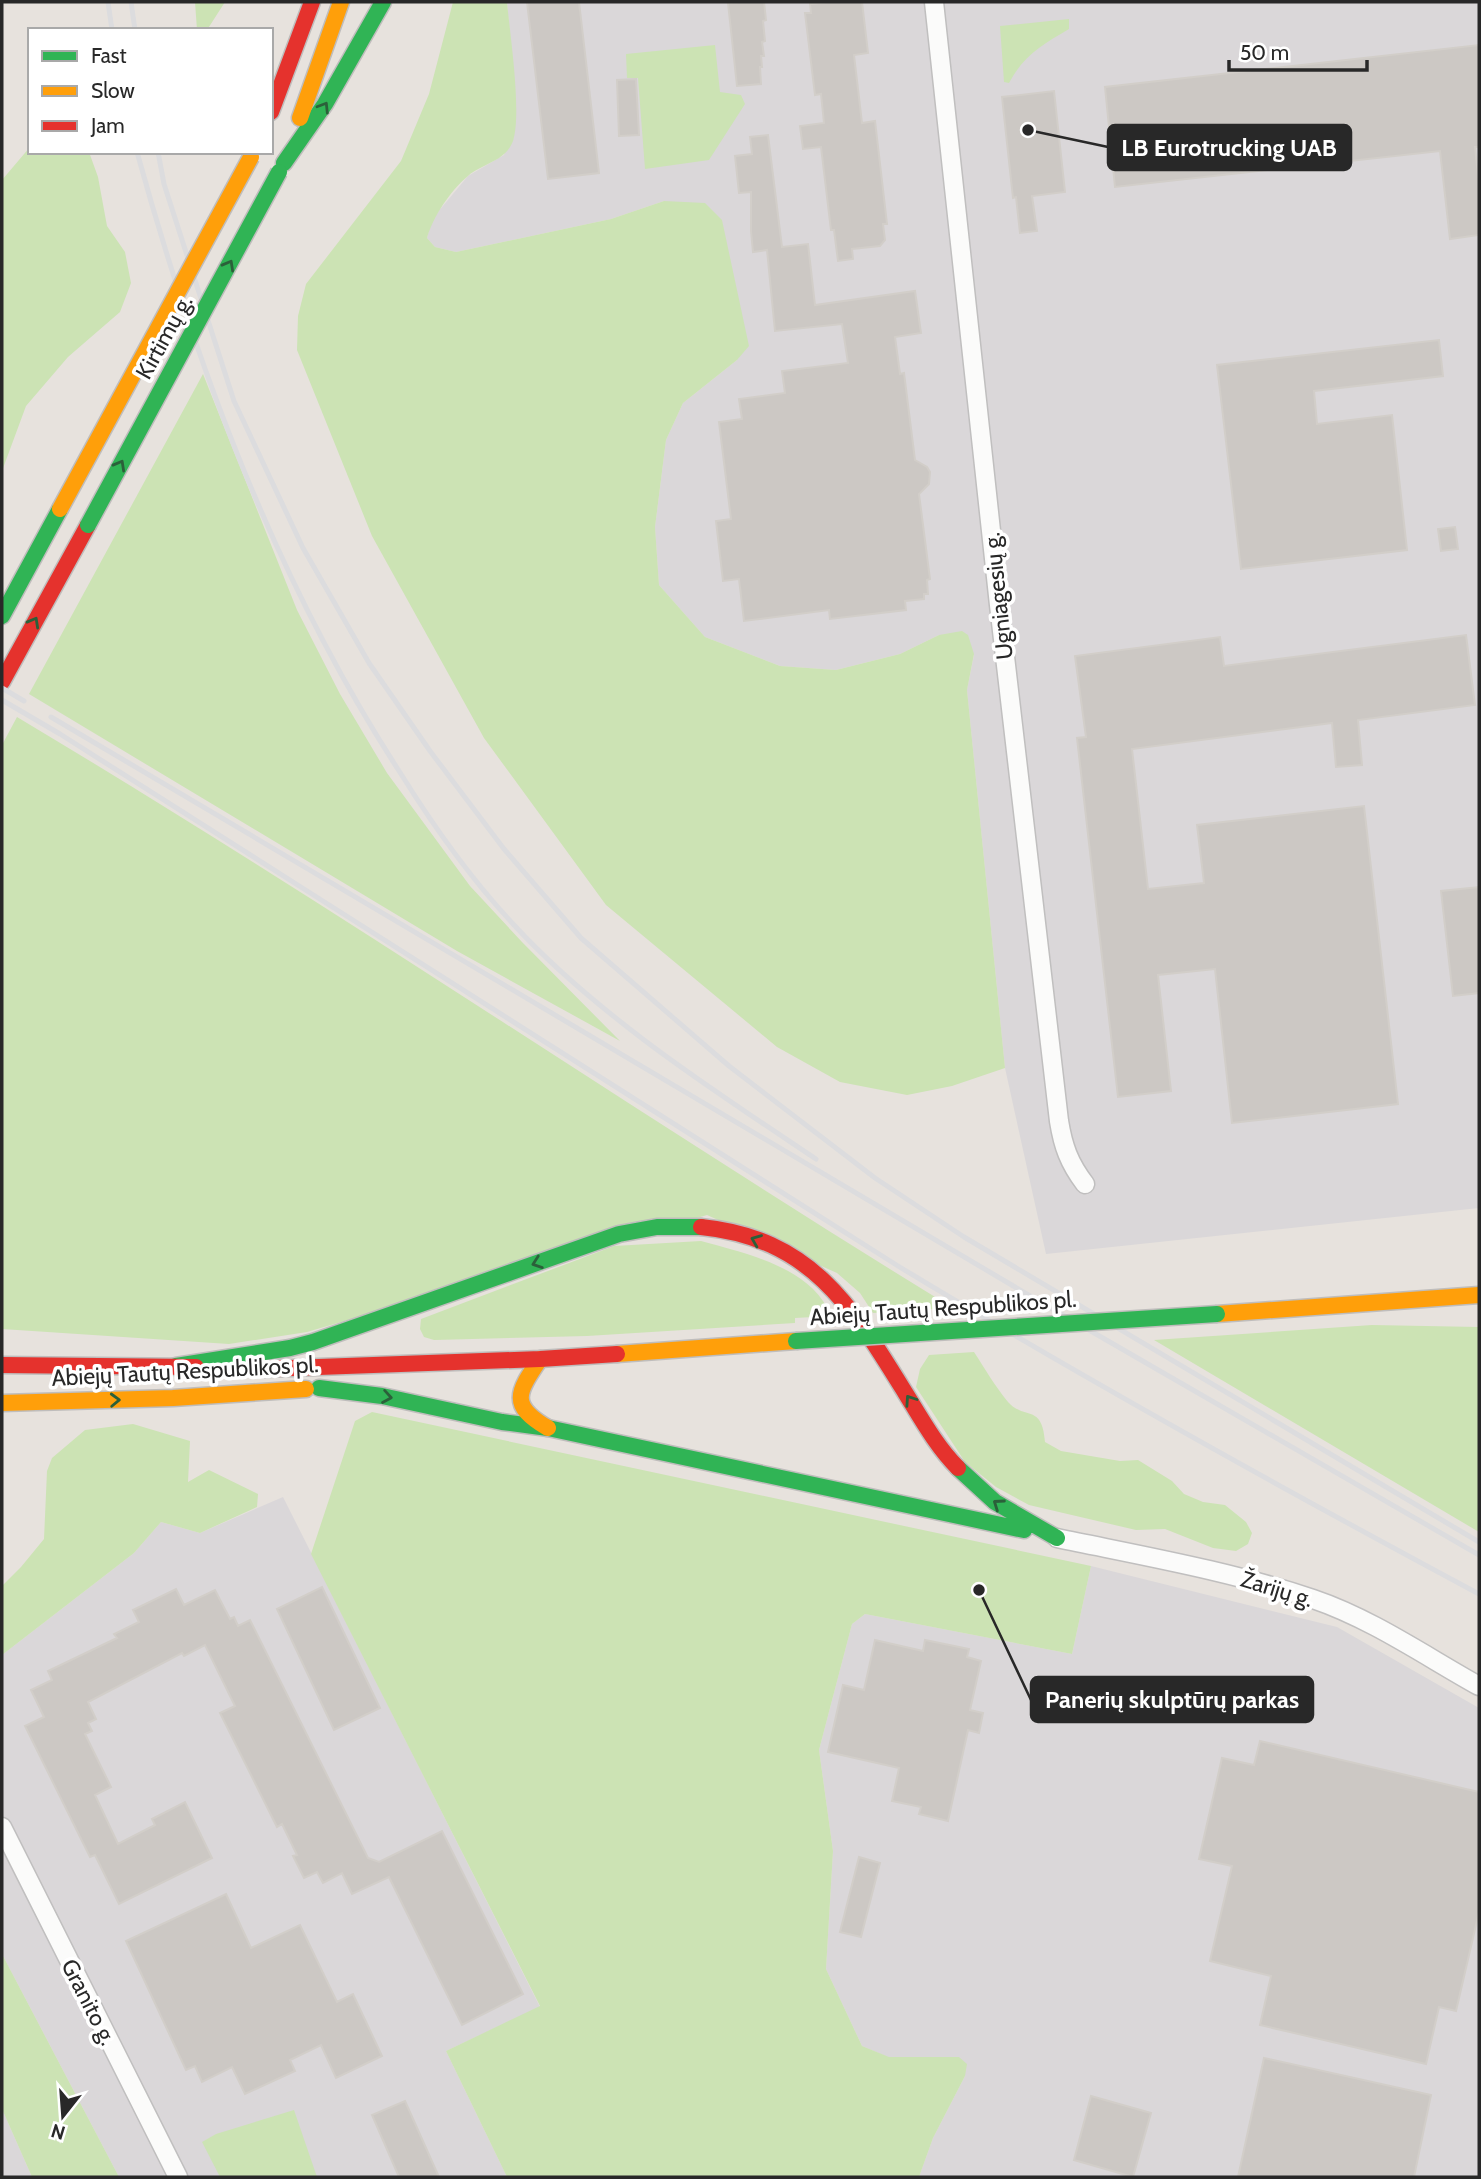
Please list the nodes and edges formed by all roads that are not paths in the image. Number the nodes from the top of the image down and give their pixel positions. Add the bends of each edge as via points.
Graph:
1 (313, 2) edge
2 (341, 2) edge
3 (383, 2) edge
4 (934, 2) edge
5 (273, 107) edge
6 (252, 154) edge
7 (282, 167) junction
8 (2, 617) edge
9 (2, 682) edge
10 (1085, 1184) dead end
11 (1479, 1286) edge
12 (1479, 1295) edge
13 (1429, 1298) junction
14 (1379, 1302) junction
15 (1467, 1311) dead end
16 (540, 1359) junction
17 (410, 1364) junction
18 (2, 1365) edge
19 (176, 1366) junction
20 (319, 1388) junction
21 (2, 1403) edge
22 (548, 1428) junction
23 (949, 1457) junction
24 (922, 1507) junction
25 (1057, 1538) junction
26 (1479, 1686) edge
27 (2, 1827) edge
28 (178, 2177) edge

1 - 5 highway
2 - 7 highway, Kirtimų g.
7 -> 3 highway via 332,94
4 - 10 street, Ugniagesių g. via 1059,1121 1063,1147
6 - 8 highway, Kirtimų g., bridge
9 -> 7 highway, Kirtimų g., bridge
11 - 13 highway
12 - 13 highway, Abiejų Tautų Respublikos pl.
13 - 14 highway, Abiejų Tautų Respublikos pl.
14 - 15 highway
14 - 16 highway, Abiejų Tautų Respublikos pl., bridge
16 - 17 highway, Abiejų Tautų Respublikos pl.
16 - 22 highway via 523,1385 520,1404 527,1416
17 - 19 highway, Abiejų Tautų Respublikos pl. via 261,1369
17 - 20 highway, Abiejų Tautų Respublikos pl.
18 - 19 highway, Abiejų Tautų Respublikos pl.
23 -> 19 highway via 851,1309 829,1284 807,1266 757,1239 706,1226 651,1227 619,1234 313,1342
21 -> 20 highway, Abiejų Tautų Respublikos pl.
20 -> 22 highway via 382,1395
22 - 24 highway
23 - 24 highway via 951,1476 946,1493
25 -> 23 highway via 998,1505
24 - 25 highway
25 - 26 street, Žarijų g. via 1219,1572 1314,1599 1360,1619
27 - 28 street, Granito g.

